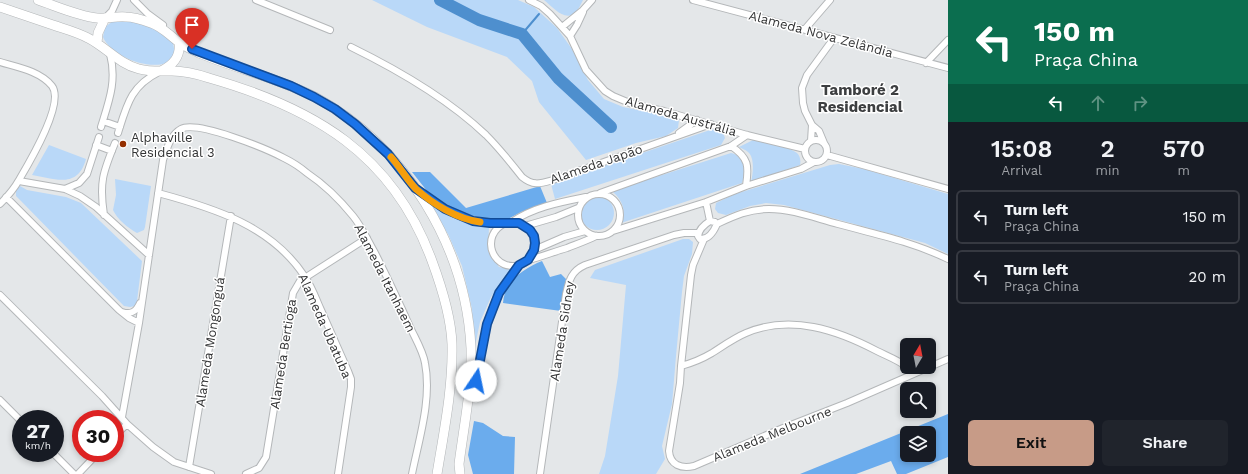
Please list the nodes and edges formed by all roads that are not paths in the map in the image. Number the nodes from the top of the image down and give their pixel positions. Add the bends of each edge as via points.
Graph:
1 (38, 0) edge
2 (117, 0) edge
3 (134, 0) edge
4 (256, 0) edge
5 (529, 0) edge
6 (592, 0) edge
7 (693, 0) edge
8 (830, 0) edge
9 (0, 7) edge
10 (583, 10) junction
11 (105, 18) junction
12 (562, 27) junction
13 (805, 29) junction
14 (330, 30) dead end
15 (570, 36) junction
16 (834, 38) junction
17 (948, 40) edge
18 (179, 42) junction
19 (97, 43) junction
20 (351, 47) dead end
21 (110, 54) junction
22 (0, 62) edge
23 (926, 63) junction
24 (948, 68) edge
25 (160, 72) junction
26 (697, 120) junction
27 (711, 124) junction
28 (812, 125) junction
29 (747, 135) junction
30 (99, 137) dead end
31 (673, 137) junction
32 (811, 141) junction
33 (115, 143) dead end
34 (824, 143) junction
35 (96, 145) junction
36 (731, 146) junction
37 (805, 149) junction
38 (112, 151) junction
39 (827, 155) junction
40 (814, 162) junction
41 (19, 181) junction
42 (746, 186) junction
43 (415, 188) junction
44 (65, 189) junction
45 (948, 190) edge
46 (600, 193) junction
47 (158, 194) junction
48 (587, 196) junction
49 (6, 197) junction
50 (706, 202) junction
51 (0, 204) edge
52 (578, 208) junction
53 (104, 214) junction
54 (231, 216) junction
55 (710, 221) junction
56 (509, 222) junction
57 (717, 224) junction
58 (525, 226) junction
59 (613, 231) junction
60 (585, 232) junction
61 (698, 233) junction
62 (596, 236) junction
63 (367, 238) junction
64 (704, 239) junction
65 (534, 250) junction
66 (150, 254) junction
67 (948, 259) edge
68 (528, 260) junction
69 (519, 265) junction
70 (306, 278) junction
71 (0, 295) edge
72 (142, 301) junction
73 (121, 311) junction
74 (139, 323) junction
75 (948, 359) edge
76 (900, 363) edge
77 (936, 365) edge
78 (681, 366) junction
79 (916, 374) edge
80 (0, 400) edge
81 (115, 410) edge
82 (123, 410) edge
83 (12, 412) edge
84 (466, 413) junction
85 (124, 420) edge
86 (127, 424) junction
87 (124, 427) edge
88 (62, 462) edge
89 (89, 462) edge
90 (189, 467) junction
91 (259, 468) junction
92 (74, 474) edge
93 (78, 474) edge
94 (211, 474) edge
95 (246, 474) edge
96 (264, 474) edge
97 (338, 474) edge
98 (412, 474) edge
99 (437, 474) edge
100 (460, 474) edge
101 (540, 474) edge

1 - 11 main road via 93,18
2 - 11 street
3 - 18 street
4 - 14 street
5 - 12 street, Alameda Austrália via 550,14
6 - 10 street
7 - 13 street, Alameda Nova Zelândia
8 - 13 street
9 - 19 main road via 75,32
10 - 12 street
10 - 15 street
11 - 18 main road via 126,17 151,23
11 - 19 main road via 98,33
12 - 15 street, Alameda Austrália
13 - 16 street, Alameda Nova Zelândia
15 - 26 street, Alameda Austrália via 586,70 605,91 632,104
16 - 23 street, Alameda Nova Zelândia
16 - 28 street via 811,68 802,88 803,103
17 - 23 street
18 - 25 main road via 175,61
18 - 43 main road via 198,53 291,86 335,109 388,154
19 - 21 main road
20 - 31 street, Alameda Japão via 429,91 467,118 487,136 522,177 535,184 553,180
21 - 25 main road via 138,69
21 - 25 street via 113,88 102,124 119,130 133,94 149,77
22 - 41 street via 36,74 52,86 55,93 55,102 40,142
23 - 24 street, Alameda Nova Zelândia
25 - 99 main road via 179,72 206,77 300,112 338,134 354,147 379,171 406,205 418,225 441,286 452,342 450,389
26 - 27 street, Alameda Austrália
26 - 31 street, Alameda Japão
27 - 29 street, Alameda Austrália
27 - 31 street, Alameda Japão
28 - 32 street
28 - 34 street via 819,131
29 - 36 street
29 - 37 street, Alameda Austrália
30 - 35 street
32 - 34 street
32 - 37 street
33 - 38 street
34 - 39 street via 828,148
35 - 38 street
35 - 44 street via 87,174 79,183
36 - 42 street via 746,161
36 - 46 street
37 - 40 street via 807,157
38 - 53 street via 101,183
39 - 40 street via 820,162
39 - 45 street
40 - 42 street via 801,169
41 - 44 street
41 - 49 street
42 - 50 street
43 - 56 street via 439,206 473,221
43 - 84 main road via 440,229 465,300 471,353
44 - 53 street
46 - 48 street
46 - 59 street via 618,204 620,218
47 - 54 street, Alameda Ubatuba
47 - 63 street, Alameda Itanhaem via 163,160 173,137 186,127 197,127 254,145 307,172 339,200 355,218
47 - 66 street, Alameda Itanhaem
48 - 52 street
48 - 56 street via 551,204
49 - 51 street
49 - 73 street
50 - 55 street
50 - 59 street
52 - 58 street
52 - 60 street via 578,223
53 - 66 street
54 - 70 street, Alameda Ubatuba via 268,237 290,257
54 - 90 street, Alameda Mongonguá
55 - 57 street
55 - 61 street
56 - 58 street
56 - 69 street via 494,232 491,247 493,254 504,264
57 - 64 street, Alameda Melbourne
57 - 67 street via 740,213 783,210 904,241
58 - 65 street via 534,236
59 - 62 street
60 - 62 street
60 - 65 street via 564,237
61 - 64 street via 698,236
61 - 101 street, Alameda Sidney via 674,235 579,267 572,274
62 - 68 street via 577,245
63 - 70 street, Alameda Bertioga
63 - 98 street, Alameda Itanhaem via 425,361 427,398
64 - 78 street, Alameda Melbourne via 691,275
65 - 68 street
66 - 72 street, Alameda Itanhaem
68 - 69 street
69 - 84 street via 506,281 493,307
70 - 91 street, Alameda Bertioga via 300,281 293,293 267,452
70 - 97 street, Alameda Ubatuba via 351,382
71 - 81 street
72 - 73 street via 134,312
72 - 74 street, Alameda Itanhaem
73 - 74 street
74 - 82 street, Alameda Itanhaem
75 - 77 street, Alameda Melbourne
76 - 78 street via 834,331 795,325 769,327 746,333 710,354
78 - 79 street, Alameda Melbourne via 680,390 669,455 674,464 687,468
80 - 83 street
84 - 100 main road
85 - 86 street
86 - 87 street
86 - 90 street via 174,462
88 - 92 street
89 - 93 street
90 - 94 street
91 - 95 street
91 - 96 street

